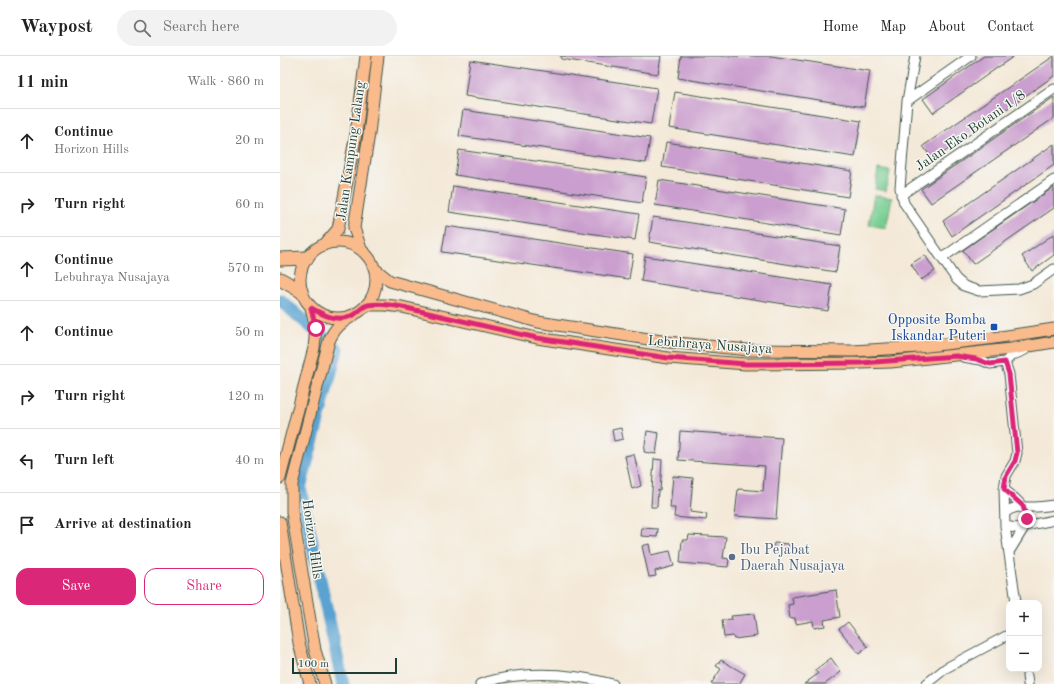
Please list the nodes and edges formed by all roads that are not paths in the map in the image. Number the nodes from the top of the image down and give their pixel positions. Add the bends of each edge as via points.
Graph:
1 (366, 56) edge
2 (378, 56) edge
3 (971, 56) edge
4 (916, 57) edge
5 (1054, 89) edge
6 (907, 101) junction
7 (1054, 180) edge
8 (901, 195) junction
9 (324, 244) junction
10 (361, 249) junction
11 (307, 258) junction
12 (942, 258) junction
13 (280, 259) edge
14 (375, 269) junction
15 (1054, 269) edge
16 (280, 279) edge
17 (302, 292) junction
18 (366, 305) junction
19 (311, 308) junction
20 (354, 315) junction
21 (1054, 329) edge
22 (1054, 342) edge
23 (1040, 345) junction
24 (956, 356) junction
25 (1005, 362) junction
26 (280, 478) edge
27 (1004, 489) junction
28 (1054, 505) edge
29 (1023, 506) junction
30 (1005, 513) junction
31 (1054, 520) edge
32 (280, 522) edge
33 (1006, 526) junction
34 (1025, 526) junction
35 (1009, 552) junction
36 (1016, 600) edge
37 (1006, 636) dead end
38 (310, 684) edge
39 (325, 684) edge
40 (480, 684) edge
41 (613, 684) edge
42 (926, 684) edge

1 - 9 main road, Jalan Kampung Lalang via 356,134 338,229
2 - 10 main road, Jalan Kampung Lalang via 354,228
3 - 6 street
4 - 6 street
5 - 8 street, Jalan Eko Botani 1/8
6 - 8 street
7 - 12 street
8 - 12 street
9 - 10 main road via 337,242
9 - 11 main road
10 - 14 main road
11 - 13 highway
11 - 17 main road via 300,280
12 - 15 street via 956,279 964,286 979,291 1026,287
14 - 18 main road via 375,288
14 - 21 main road, Lebuhraya Nusajaya via 390,281 538,322 668,342 740,349 852,351 919,347 988,340
16 - 17 highway
17 - 19 main road
18 - 20 main road
18 - 24 main road, Lebuhraya Nusajaya via 402,307 537,338 675,358 770,364 861,363
19 - 20 main road via 324,316 339,318
19 - 26 main road via 316,328 314,348
20 - 39 main road, Horizon Hills via 340,323 329,341 292,484 292,512 312,634
22 - 23 main road, Lebuhraya Nusajaya
23 - 24 main road, Lebuhraya Nusajaya
23 - 25 street via 1015,354
24 - 25 street via 990,364
25 - 27 street via 1009,374 1017,453 1006,476
27 - 29 street
27 - 30 street
28 - 29 street
29 - 30 street
29 - 34 street via 1027,519
30 - 33 street
31 - 34 street
32 - 38 main road via 299,643
33 - 34 street
33 - 35 street
34 - 35 street
35 - 36 street
37 - 42 street via 946,668
40 - 41 street via 522,675 557,674

